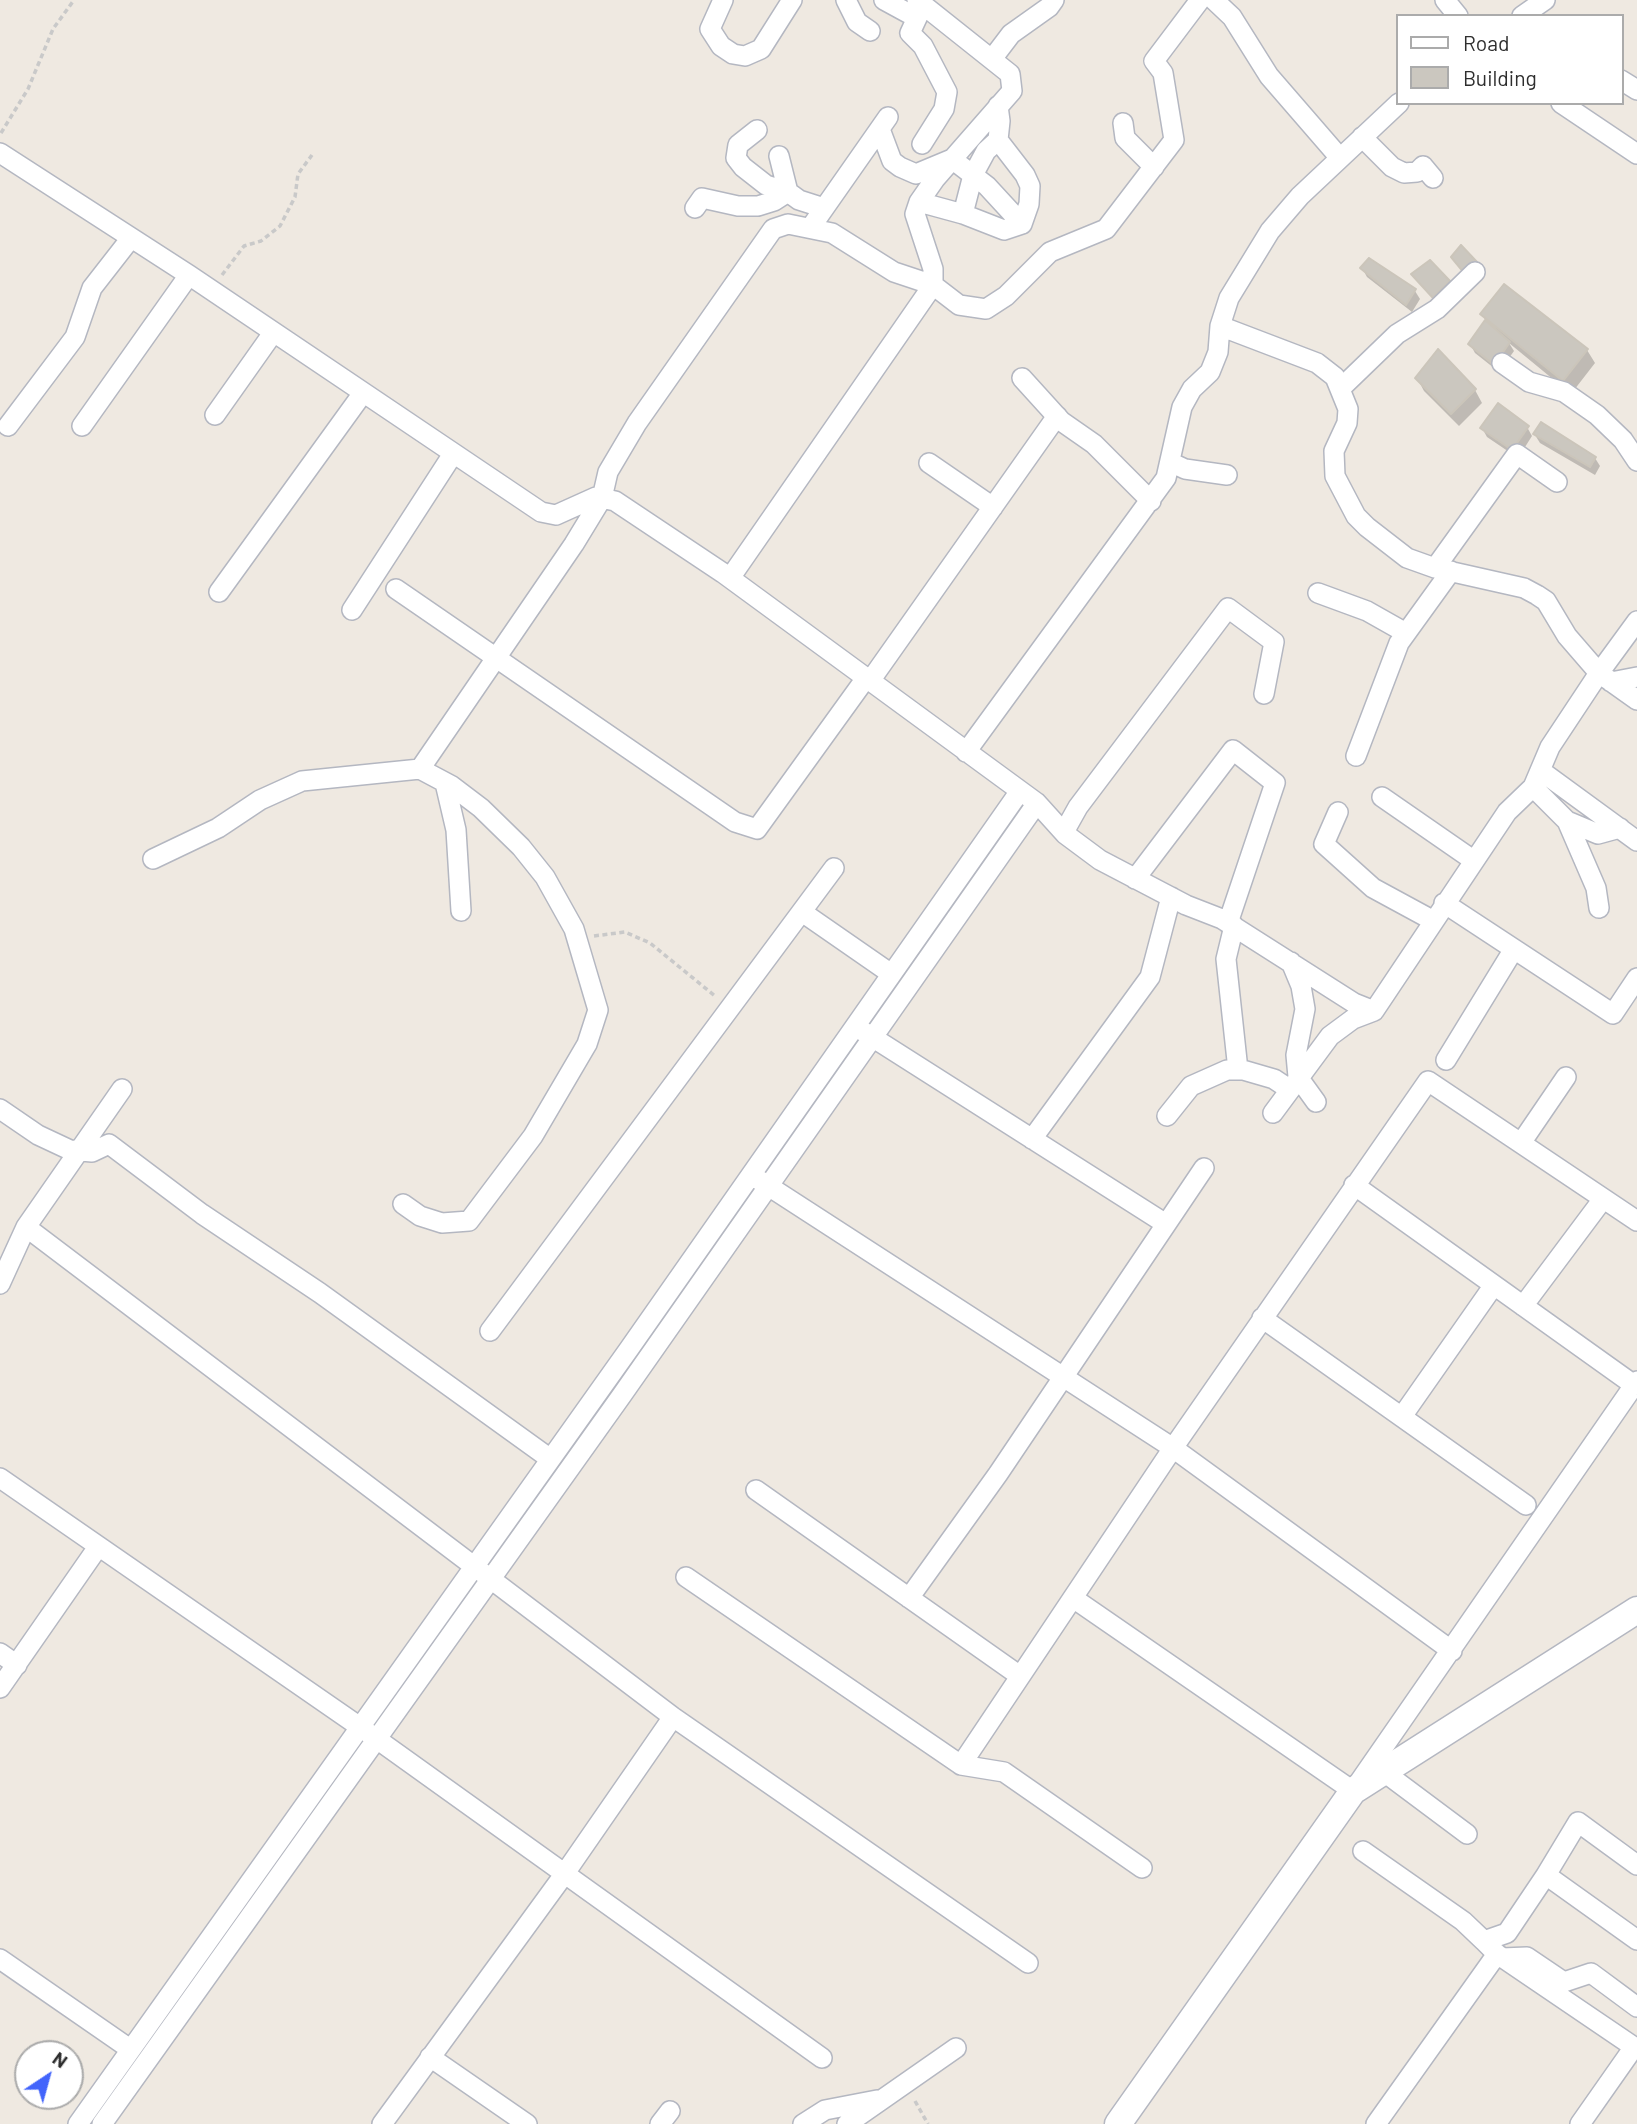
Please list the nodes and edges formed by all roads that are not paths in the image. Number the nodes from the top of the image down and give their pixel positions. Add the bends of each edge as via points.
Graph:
1 (723, 0) edge
2 (792, 0) edge
3 (846, 0) edge
4 (884, 0) edge
5 (1054, 0) edge
6 (1200, 0) edge
7 (1214, 0) edge
8 (1445, 0) edge
9 (919, 8) edge
10 (1456, 14) edge
11 (870, 31) dead end
12 (992, 59) junction
13 (1397, 105) edge
14 (1564, 105) edge
15 (998, 106) junction
16 (1124, 122) dead end
17 (757, 130) dead end
18 (1362, 137) junction
19 (998, 140) junction
20 (922, 144) dead end
21 (0, 153) edge
22 (1637, 154) edge
23 (779, 156) dead end
24 (1340, 158) junction
25 (953, 159) junction
26 (1154, 167) junction
27 (973, 175) junction
28 (1433, 178) dead end
29 (788, 192) junction
30 (919, 202) junction
31 (695, 208) dead end
32 (824, 208) junction
33 (963, 214) junction
34 (1022, 224) junction
35 (811, 227) junction
36 (131, 238) junction
37 (1475, 272) dead end
38 (189, 275) junction
39 (933, 285) junction
40 (1220, 326) junction
41 (273, 332) junction
42 (1502, 363) dead end
43 (1022, 378) dead end
44 (1341, 388) junction
45 (363, 393) junction
46 (215, 415) dead end
47 (1057, 416) junction
48 (8, 426) dead end
49 (82, 426) dead end
50 (453, 454) junction
51 (1637, 461) edge
52 (1170, 462) junction
53 (929, 463) dead end
54 (1227, 475) dead end
55 (1557, 482) dead end
56 (601, 498) junction
57 (1151, 501) junction
58 (993, 507) junction
59 (1443, 570) junction
60 (730, 578) junction
61 (396, 589) dead end
62 (219, 592) dead end
63 (1318, 593) dead end
64 (352, 610) dead end
65 (1637, 621) edge
66 (1406, 634) junction
67 (496, 657) junction
68 (1637, 677) edge
69 (1605, 678) junction
70 (868, 680) junction
71 (1264, 694) dead end
72 (1637, 700) edge
73 (966, 752) junction
74 (1356, 756) dead end
75 (420, 769) junction
76 (1537, 779) junction
77 (446, 783) junction
78 (1020, 791) junction
79 (1382, 797) dead end
80 (1037, 803) junction
81 (1338, 812) dead end
82 (1567, 821) junction
83 (1620, 828) junction
84 (1064, 832) junction
85 (1637, 841) edge
86 (153, 859) dead end
87 (1473, 860) junction
88 (834, 868) dead end
89 (1135, 879) junction
90 (1171, 897) junction
91 (1444, 903) junction
92 (1599, 908) dead end
93 (461, 911) dead end
94 (802, 912) junction
95 (1432, 920) junction
96 (1231, 924) junction
97 (1514, 949) junction
98 (1291, 962) junction
99 (890, 974) junction
100 (1637, 978) edge
101 (1374, 1011) junction
102 (854, 1025) junction
103 (872, 1038) junction
104 (1446, 1060) dead end
105 (1238, 1070) junction
106 (1566, 1077) dead end
107 (1294, 1083) junction
108 (122, 1088) dead end
109 (1316, 1102) dead end
110 (0, 1109) edge
111 (1273, 1113) dead end
112 (1167, 1116) dead end
113 (1032, 1139) junction
114 (1521, 1143) junction
115 (79, 1151) junction
116 (1204, 1168) dead end
117 (749, 1174) junction
118 (767, 1185) junction
119 (1354, 1185) junction
120 (1603, 1199) junction
121 (403, 1204) dead end
122 (1637, 1221) edge
123 (1166, 1224) junction
124 (26, 1227) junction
125 (0, 1284) edge
126 (1494, 1285) junction
127 (1523, 1306) junction
128 (1262, 1318) junction
129 (490, 1331) dead end
130 (1064, 1378) junction
131 (1635, 1383) edge
132 (1403, 1415) junction
133 (1173, 1448) junction
134 (549, 1458) junction
135 (0, 1478) edge
136 (756, 1490) dead end
137 (1526, 1505) dead end
138 (98, 1547) junction
139 (474, 1567) junction
140 (686, 1577) dead end
141 (490, 1580) junction
142 (909, 1598) junction
143 (1073, 1598) junction
144 (1637, 1610) edge
145 (1452, 1651) junction
146 (0, 1653) edge
147 (17, 1665) junction
148 (1020, 1675) junction
149 (0, 1688) edge
150 (673, 1717) junction
151 (360, 1727) junction
152 (377, 1739) junction
153 (961, 1766) junction
154 (1384, 1772) junction
155 (1353, 1791) junction
156 (1467, 1834) dead end
157 (1363, 1851) dead end
158 (1637, 1864) edge
159 (1142, 1868) dead end
160 (564, 1875) junction
161 (1546, 1875) junction
162 (1637, 1940) edge
163 (1494, 1951) junction
164 (0, 1959) edge
165 (1028, 1963) dead end
166 (1637, 2007) edge
167 (956, 2048) dead end
168 (1635, 2048) edge
169 (130, 2049) junction
170 (430, 2057) junction
171 (822, 2059) dead end
172 (884, 2099) junction
173 (78, 2124) edge
174 (102, 2124) edge
175 (382, 2124) edge
176 (527, 2124) edge
177 (803, 2124) edge
178 (847, 2124) edge
179 (1118, 2124) edge
180 (1376, 2124) edge
181 (1580, 2124) edge

1 - 2 street via 710,29 721,46 745,56 761,49
3 - 11 street via 857,22
4 - 9 street
5 - 12 street via 1011,34
6 - 26 street via 1154,61 1163,73 1174,140
7 - 24 street via 1232,17 1269,76
8 - 10 street
9 - 12 street
9 - 20 street via 910,33 923,46 947,92 944,109
12 - 15 street via 1010,74 1013,85
13 - 18 street
14 - 22 street
15 - 19 street
15 - 25 street
16 - 26 street via 1125,138
17 - 29 street via 738,145 736,158 766,185
18 - 24 street
18 - 28 street via 1392,167 1404,173 1417,172 1423,166
19 - 27 street
19 - 34 street via 1030,186
21 - 36 street
23 - 29 street
24 - 40 street via 1270,231 1229,298
25 - 27 street
25 - 30 street
25 - 32 street via 916,174 891,161 884,123
26 - 39 street via 1106,229 1050,252 1006,296 986,309 959,305
27 - 33 street
27 - 34 street
29 - 31 street via 758,206 702,198
29 - 32 street
30 - 33 street
30 - 39 street via 915,214 933,269
32 - 35 street
33 - 34 street via 1004,230
35 - 39 street via 832,233 894,272
35 - 56 street via 781,224 766,237 637,423 608,472
36 - 38 street
36 - 48 street via 92,288 75,337
37 - 44 street via 1437,309 1397,334
38 - 41 street
38 - 49 street
39 - 60 street
40 - 44 street via 1317,363
40 - 52 street via 1218,352 1210,372 1182,407
41 - 45 street
41 - 46 street
42 - 51 street via 1529,382 1564,392 1597,415
43 - 47 street
44 - 59 street via 1347,423 1334,451 1333,466 1343,493 1356,516 1395,551
45 - 50 street
45 - 62 street
47 - 57 street via 1088,439
47 - 58 street
50 - 56 street via 541,512 556,515
50 - 64 street
52 - 54 street
52 - 57 street
53 - 58 street
55 - 59 street via 1517,454
56 - 60 street via 615,501
56 - 67 street
57 - 73 street
58 - 70 street
59 - 66 street
59 - 69 street via 1524,588 1546,601 1567,636
60 - 70 street
61 - 67 street
63 - 66 street via 1367,611
65 - 69 street
66 - 74 street
67 - 70 street via 734,822 757,829
67 - 75 street
68 - 69 street
69 - 72 street
69 - 76 street via 1550,747
70 - 73 street
71 - 84 street via 1274,642 1228,608
73 - 78 street
75 - 77 street
75 - 86 street via 302,780
76 - 82 street
76 - 83 street
76 - 87 street
77 - 93 street via 456,830
77 - 121 street via 522,847 558,898 598,1010 587,1044 533,1136 469,1221 442,1223
78 - 80 street
78 - 99 street
79 - 87 street
80 - 84 street
80 - 103 street
81 - 95 street via 1324,844 1373,888
82 - 83 street via 1598,834
82 - 92 street via 1596,888
83 - 85 street
84 - 89 street
87 - 91 street
88 - 94 street
89 - 90 street
89 - 96 street via 1233,750 1275,783
90 - 96 street
90 - 113 street via 1150,977
91 - 95 street
91 - 97 street
94 - 99 street
94 - 129 street
95 - 101 street
96 - 98 street
96 - 105 street via 1226,959
97 - 100 street via 1613,1014
97 - 104 street
98 - 101 street
98 - 107 street via 1305,1009
99 - 102 street
101 - 107 street via 1330,1036
102 - 103 street
102 - 117 street
103 - 113 street
103 - 118 street
105 - 107 street
105 - 112 street via 1227,1070 1191,1086
106 - 114 street
107 - 109 street
107 - 111 street
108 - 115 street
110 - 115 street via 53,1143
113 - 123 street
114 - 119 street via 1429,1081
114 - 120 street
115 - 124 street
115 - 134 street via 92,1152 109,1144
116 - 123 street
117 - 118 street
117 - 134 street
118 - 130 street
118 - 141 street
119 - 126 street
119 - 128 street
120 - 122 street
120 - 127 street
123 - 130 street
124 - 125 street
124 - 139 street
126 - 127 street
126 - 132 street
127 - 131 street
128 - 132 street
128 - 133 street
130 - 133 street
130 - 142 street
131 - 145 street
132 - 137 street
133 - 143 street
133 - 145 street
134 - 139 street
135 - 138 street
136 - 142 street
138 - 147 street
138 - 151 street
139 - 141 street
139 - 151 street
140 - 153 street
141 - 150 street
141 - 152 street
142 - 148 street
143 - 148 street
143 - 155 street
144 - 154 street
145 - 155 street
146 - 147 street
147 - 149 street
148 - 153 street
150 - 160 street
150 - 165 street
151 - 152 street
151 - 169 street
152 - 160 street
152 - 174 street
153 - 159 street via 1004,1772
154 - 155 street
154 - 156 street
155 - 179 street
157 - 163 street via 1463,1921
158 - 161 street via 1578,1822
160 - 170 street
160 - 171 street
161 - 162 street
161 - 163 street
163 - 166 street via 1527,1957 1564,1982 1591,1973
163 - 168 street
163 - 180 street
164 - 169 street
167 - 172 street
168 - 181 street
169 - 173 street
170 - 175 street
170 - 176 street
172 - 177 street via 825,2110
172 - 178 street

